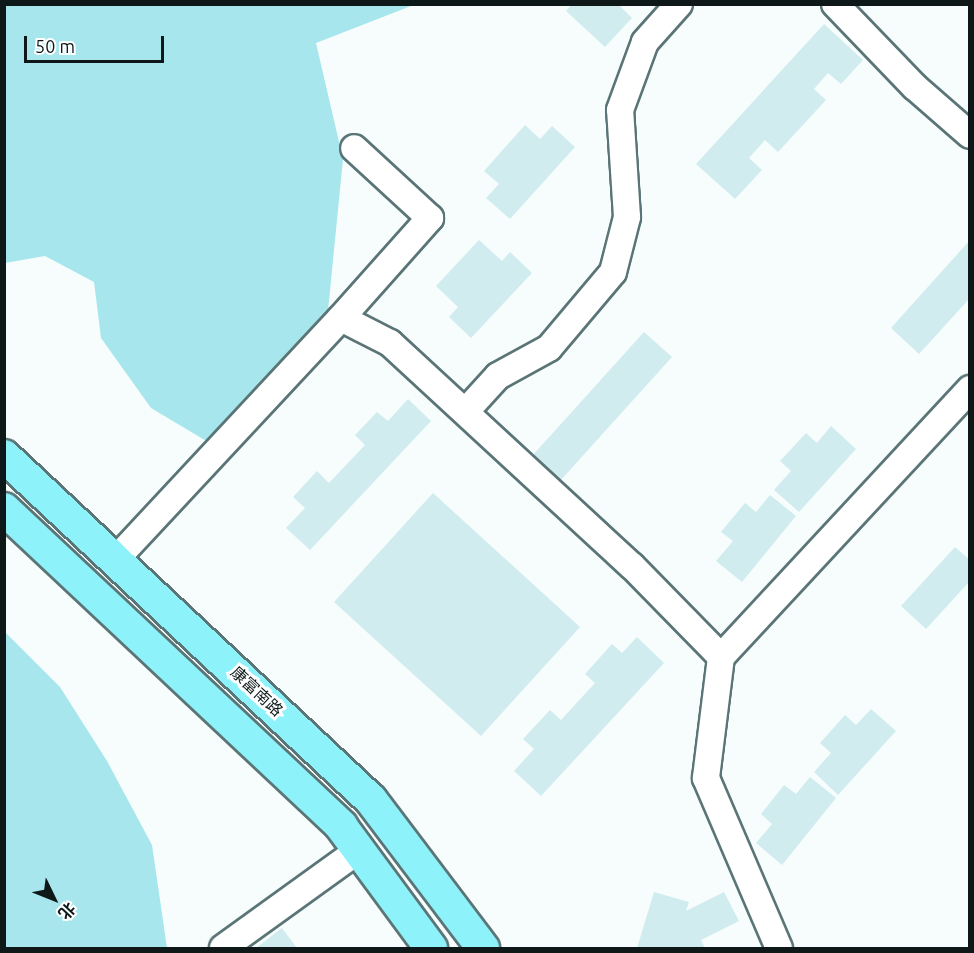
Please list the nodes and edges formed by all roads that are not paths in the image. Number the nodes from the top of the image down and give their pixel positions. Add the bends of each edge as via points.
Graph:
1 (680, 4) edge
2 (835, 4) edge
3 (969, 135) edge
4 (354, 148) dead end
5 (341, 318) junction
6 (969, 389) edge
7 (466, 411) junction
8 (4, 456) edge
9 (4, 508) edge
10 (117, 558) junction
11 (721, 657) junction
12 (359, 850) junction
13 (223, 948) edge
14 (431, 948) edge
15 (483, 948) edge
16 (779, 948) edge

1 - 7 street via 645,42 620,110 627,217 613,272 549,348 498,376
2 - 3 street via 915,87
4 - 5 street via 430,218
5 - 7 street via 390,343
5 - 10 street
6 - 11 street
7 - 11 street via 632,566
8 - 10 main road, 康富南路
9 - 12 main road via 333,818
10 - 15 main road, 康富南路 via 372,800
11 - 16 street via 706,778
12 - 13 street
12 - 14 main road

